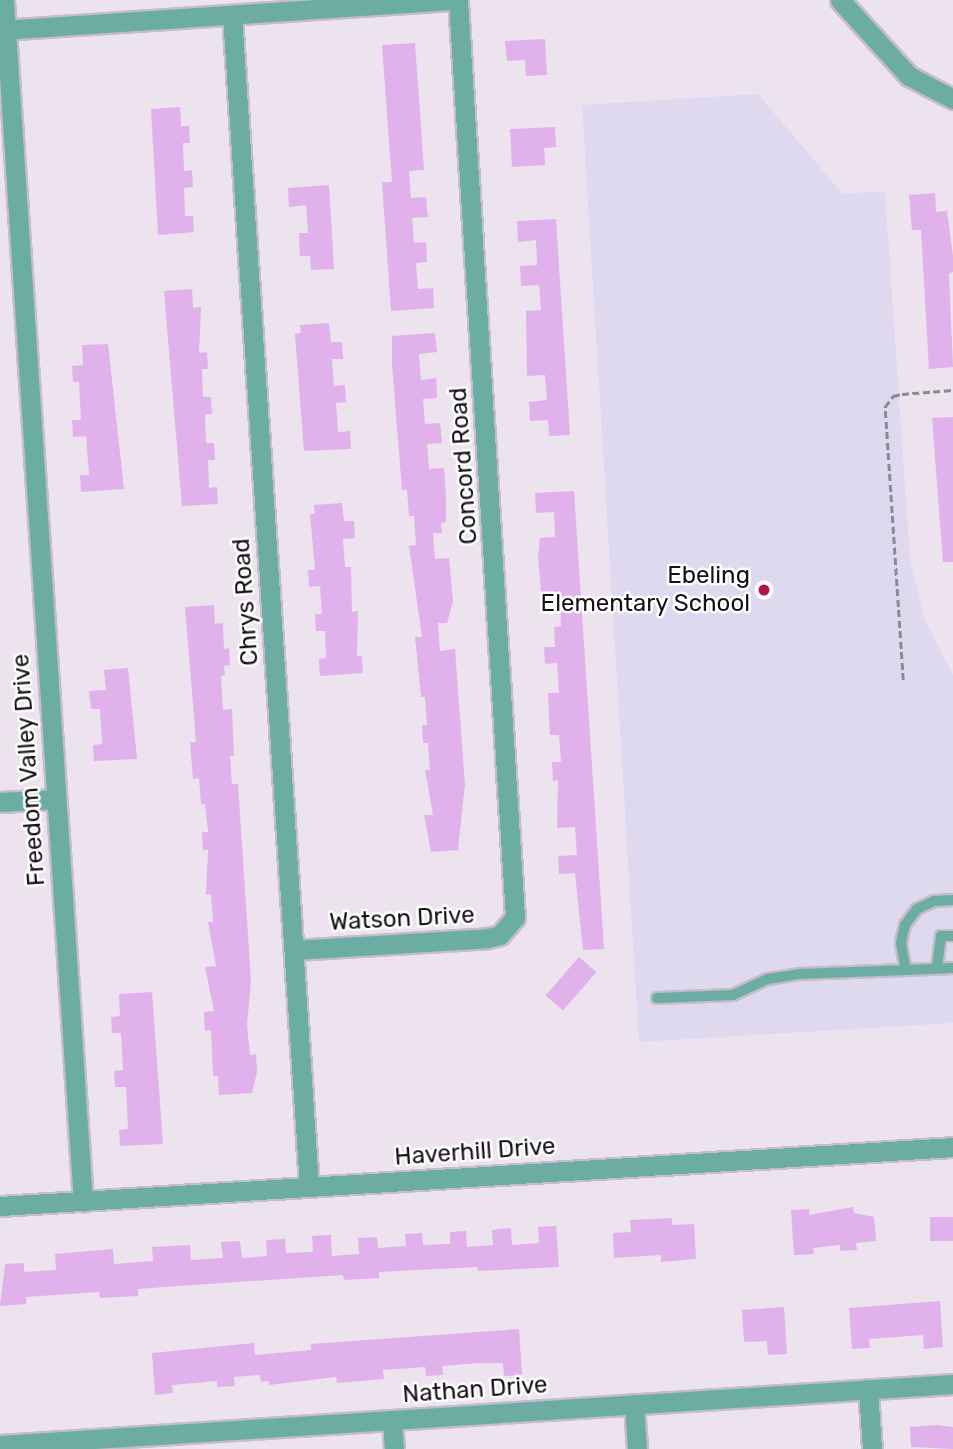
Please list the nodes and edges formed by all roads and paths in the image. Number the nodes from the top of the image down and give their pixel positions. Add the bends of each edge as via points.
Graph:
1 (4, 0) edge
2 (455, 0) edge
3 (840, 0) edge
4 (232, 15) junction
5 (3, 30) edge
6 (953, 99) edge
7 (953, 390) edge
8 (903, 680) dead end
9 (56, 799) junction
10 (0, 802) edge
11 (953, 901) edge
12 (510, 927) joint
13 (953, 936) edge
14 (294, 950) junction
15 (937, 968) junction
16 (953, 968) edge
17 (906, 970) junction
18 (657, 998) dead end
19 (953, 1147) edge
20 (309, 1186) junction
21 (83, 1202) junction
22 (0, 1206) edge
23 (953, 1384) edge
24 (868, 1389) junction
25 (634, 1404) junction
26 (392, 1420) junction
27 (166, 1442) edge
28 (0, 1445) edge
29 (394, 1449) edge
30 (637, 1449) edge
31 (872, 1449) edge

1 - 5 street, Freedom Valley Drive
2 - 4 street
2 - 12 street, Concord Road via 517,904
3 - 6 street via 909,76
4 - 5 street
4 - 14 street, Chrys Road
5 - 9 street, Freedom Valley Drive
7 - 8 path via 893,396 885,407
9 - 10 street
9 - 21 street, Freedom Valley Drive
11 - 17 lane via 933,901 917,909 905,925 901,943
12 - 14 street, Watson Drive via 488,939
13 - 15 lane via 942,936
14 - 20 street, Chrys Road
15 - 16 lane
15 - 17 lane
17 - 18 lane via 799,974 768,978 733,995
19 - 20 street, Haverhill Drive
20 - 21 street, Haverhill Drive
21 - 22 street, Haverhill Drive
23 - 24 street, Nathan Drive
24 - 25 street, Nathan Drive
24 - 31 street
25 - 26 street, Nathan Drive
25 - 30 street
26 - 27 street, Nathan Drive
26 - 29 street
27 - 28 street, Nathan Drive

